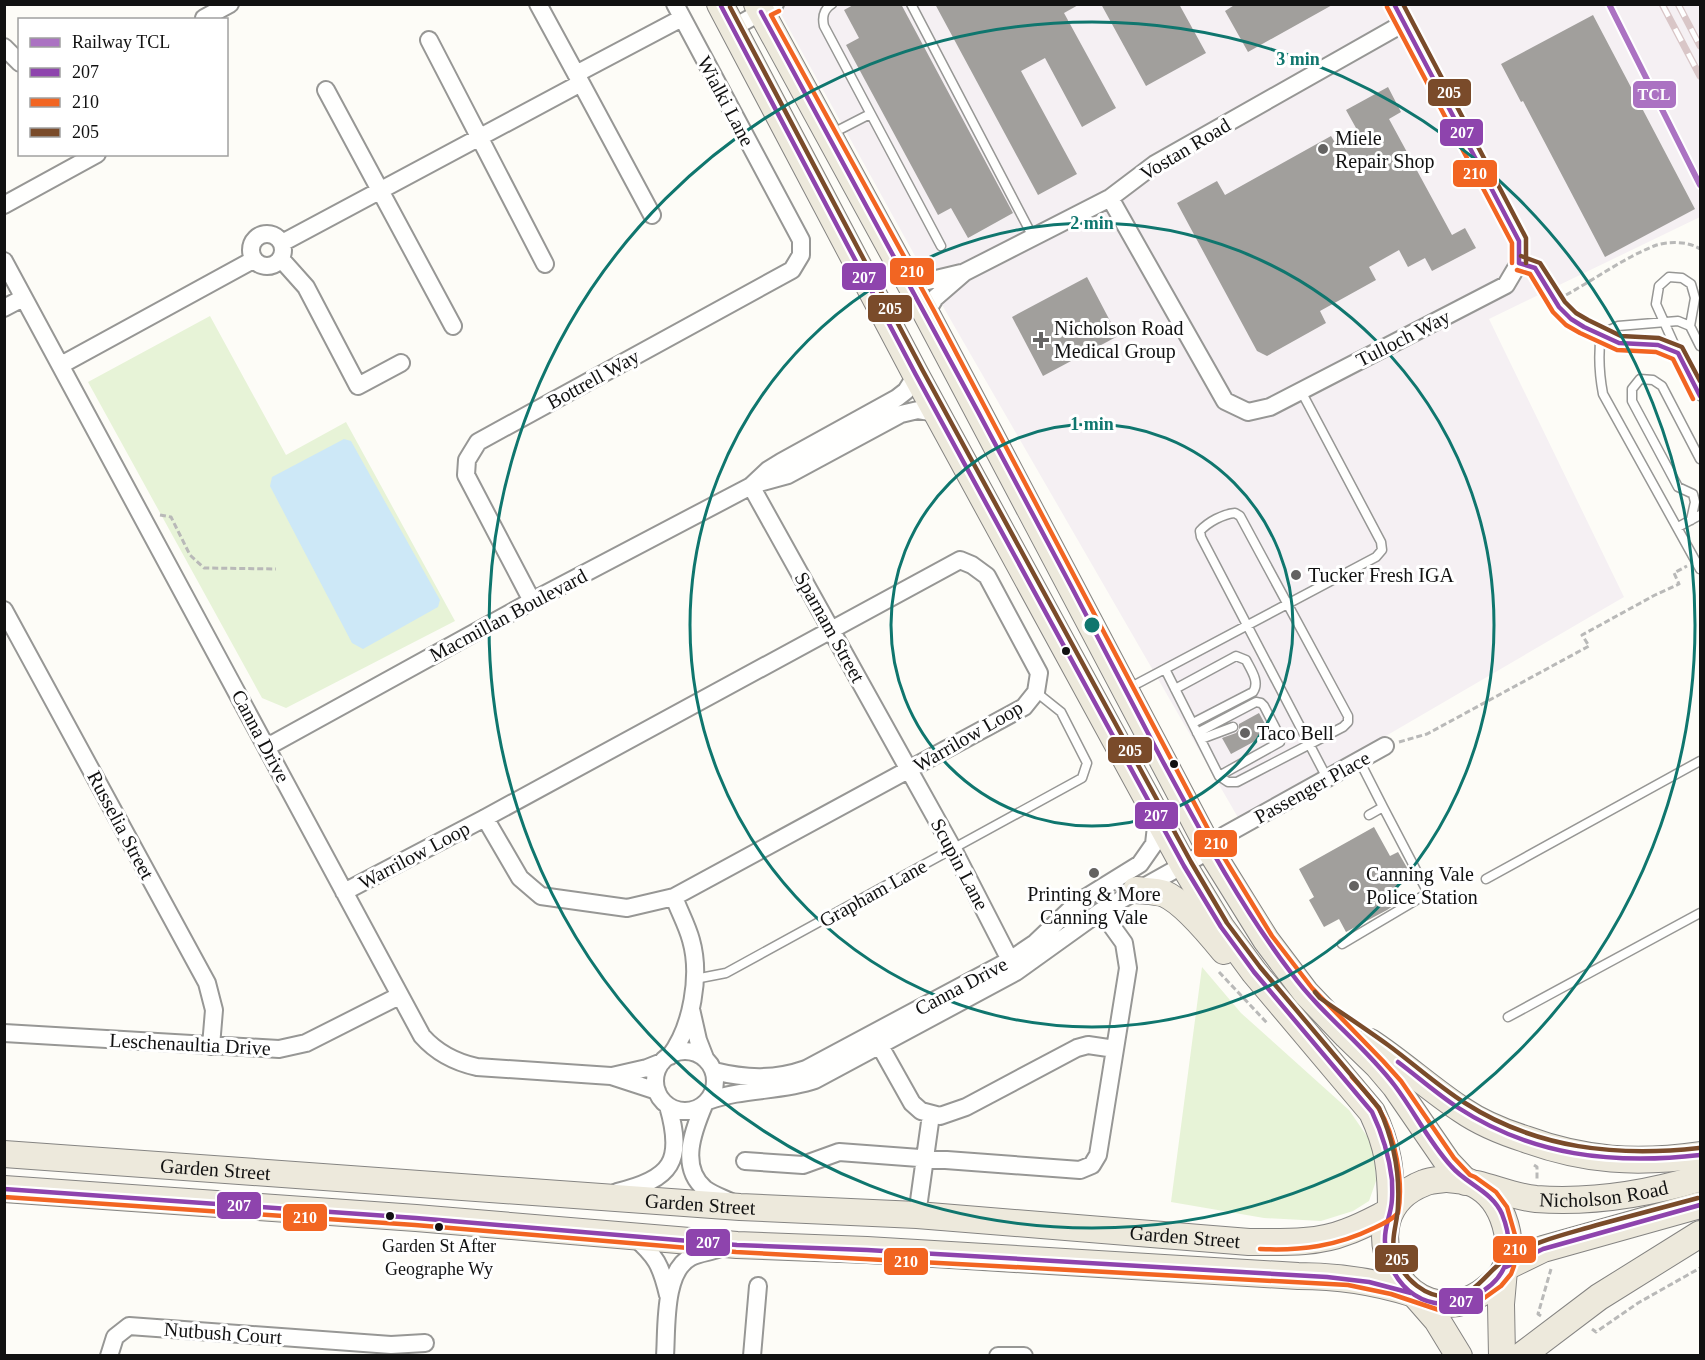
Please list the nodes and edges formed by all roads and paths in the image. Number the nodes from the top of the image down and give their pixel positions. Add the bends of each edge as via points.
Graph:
1 (230, 4) edge
2 (538, 4) edge
3 (832, 4) edge
4 (911, 4) edge
5 (1394, 4) edge
6 (721, 5) edge
7 (764, 7) edge
8 (678, 11) edge
9 (202, 14) edge
10 (1404, 23) junction
11 (733, 28) junction
12 (429, 40) dead end
13 (4, 47) edge
14 (18, 61) edge
15 (578, 79) junction
16 (326, 90) dead end
17 (870, 114) junction
18 (829, 136) junction
19 (480, 138) junction
20 (92, 156) edge
21 (380, 190) junction
22 (778, 196) joint
23 (1110, 198) junction
24 (4, 205) edge
25 (652, 215) dead end
26 (1033, 237) junction
27 (941, 246) dead end
28 (1701, 249) edge
29 (282, 251) junction
30 (253, 260) junction
31 (4, 261) edge
32 (1519, 263) junction
33 (545, 264) dead end
34 (965, 272) junction
35 (910, 285) junction
36 (23, 298) junction
37 (1556, 300) junction
38 (4, 308) edge
39 (926, 313) junction
40 (1664, 322) junction
41 (453, 326) dead end
42 (1690, 326) junction
43 (1601, 334) junction
44 (1701, 346) edge
45 (1678, 353) junction
46 (401, 363) dead end
47 (61, 365) junction
48 (916, 375) junction
49 (1301, 391) junction
50 (1701, 396) edge
51 (936, 413) junction
52 (1701, 459) edge
53 (751, 486) junction
54 (1697, 494) edge
55 (158, 514) dead end
56 (1701, 515) edge
57 (1691, 520) junction
58 (1678, 527) junction
59 (1698, 565) edge
60 (276, 569) dead end
61 (532, 601) junction
62 (1287, 604) junction
63 (4, 610) edge
64 (1247, 625) junction
65 (831, 629) junction
66 (1165, 669) junction
67 (1175, 689) junction
68 (1125, 690) junction
69 (1036, 692) junction
70 (1193, 723) junction
71 (1233, 727) dead end
72 (1199, 736) junction
73 (1310, 744) junction
74 (1386, 746) joint
75 (267, 747) junction
76 (1359, 760) junction
77 (1701, 761) edge
78 (909, 769) junction
79 (1219, 776) junction
80 (1327, 778) junction
81 (1383, 807) junction
82 (1369, 815) dead end
83 (1157, 817) junction
84 (484, 818) junction
85 (952, 849) junction
86 (1210, 850) junction
87 (1184, 866) junction
88 (1486, 879) dead end
89 (1136, 890) junction
90 (344, 892) junction
91 (674, 897) junction
92 (1101, 910) junction
93 (1701, 913) edge
94 (1342, 944) dead end
95 (1010, 960) junction
96 (695, 979) junction
97 (399, 996) junction
98 (1316, 1004) junction
99 (691, 1008) junction
100 (1508, 1017) dead end
101 (1299, 1027) junction
102 (4, 1033) edge
103 (880, 1046) junction
104 (211, 1047) junction
105 (1114, 1049) junction
106 (666, 1059) junction
107 (709, 1065) junction
108 (611, 1076) junction
109 (657, 1091) junction
110 (706, 1103) junction
111 (668, 1106) junction
112 (931, 1115) junction
113 (4, 1154) edge
114 (1701, 1155) edge
115 (924, 1158) junction
116 (745, 1161) dead end
117 (1532, 1163) dead end
118 (197, 1168) junction
119 (1701, 1178) edge
120 (1469, 1182) junction
121 (1536, 1185) dead end
122 (4, 1189) edge
123 (605, 1197) junction
124 (1701, 1205) edge
125 (740, 1207) junction
126 (1390, 1210) junction
127 (316, 1211) junction
128 (917, 1215) junction
129 (953, 1219) junction
130 (1701, 1234) edge
131 (633, 1236) junction
132 (737, 1245) junction
133 (1099, 1264) junction
134 (1551, 1268) dead end
135 (1701, 1268) edge
136 (1505, 1269) junction
137 (758, 1286) dead end
138 (1413, 1294) junction
139 (668, 1299) junction
140 (1541, 1316) dead end
141 (1589, 1328) dead end
142 (425, 1343) dead end
143 (109, 1356) edge
144 (665, 1356) edge
145 (752, 1356) edge
146 (998, 1356) edge
147 (1024, 1356) edge
148 (1460, 1356) edge
149 (1502, 1356) edge
150 (1521, 1356) edge

1 - 9 street
2 - 15 street
3 - 17 lane via 822,18 824,26
4 - 26 lane
5 - 10 street
6 - 11 main road
7 - 11 street
7 - 18 main road
8 - 15 street
8 - 22 street, Wialki Lane
10 - 23 street, Vostan Road via 1155,164
10 - 32 street via 1519,241
11 - 48 main road
12 - 19 street
13 - 14 street
15 - 19 street
15 - 25 street
16 - 21 street
17 - 18 lane
17 - 27 lane
18 - 35 main road
19 - 21 street
19 - 33 street
20 - 24 street
21 - 29 street
21 - 41 street
22 - 61 street, Bottrell Way via 801,240 801,255 792,270 478,442 467,460 466,475
23 - 26 street, Vostan Road
23 - 49 street, Tulloch Way via 1225,401 1248,412 1270,407
26 - 34 street, Vostan Road
28 - 37 path via 1677,243 1656,246
29 - 30 street via 274,265 265,266
29 - 30 street via 275,235 259,235 250,251
29 - 46 street via 306,287 358,386
30 - 47 street
31 - 36 street, Canna Drive
32 - 37 lane via 1535,268
32 - 49 street, Tulloch Way via 1506,285
34 - 35 street, Vostan Road
34 - 39 street, Vostan Road via 935,298
35 - 39 main road
36 - 38 street
36 - 47 street, Canna Drive
37 - 43 lane via 1571,319
39 - 68 main road
40 - 42 lane via 1678,321
40 - 42 lane via 1656,304 1659,286 1669,277 1682,278 1691,284 1695,298
40 - 43 lane via 1618,326
40 - 45 lane
42 - 44 lane
43 - 45 lane via 1619,343 1658,345
43 - 58 lane via 1599,372 1603,394
45 - 50 lane
47 - 75 street, Canna Drive
48 - 51 main road
48 - 53 street, Macmillan Boulevard via 897,398 768,470
49 - 62 lane via 1382,550 1376,557
51 - 53 street, Macmillan Boulevard via 918,410 901,414 788,475
51 - 83 main road
52 - 54 lane via 1662,386 1640,379 1632,389 1632,401 1678,487
53 - 61 street, Macmillan Boulevard
53 - 65 street, Sparnam Street
54 - 57 lane
55 - 60 path via 171,517 190,555 204,568
56 - 57 lane
57 - 58 lane
58 - 59 lane
59 - 74 path via 1674,573 1679,584 1582,635 1589,646 1427,734
61 - 75 street, Macmillan Boulevard
62 - 64 lane
62 - 64 lane via 1240,516 1227,514 1204,526 1200,537
62 - 73 lane via 1348,716 1343,727
63 - 104 street, Russelia Street via 207,983 213,1002
64 - 66 lane
64 - 73 lane
65 - 69 street, Warrilow Loop via 960,560 987,576 1039,673
65 - 78 street, Sparnam Street
65 - 84 street, Warrilow Loop
66 - 67 lane
66 - 68 lane
67 - 70 lane
67 - 70 lane via 1236,656 1246,660 1256,680 1253,692
68 - 86 main road
69 - 78 street, Warrilow Loop via 1024,707
69 - 85 lane, Grapham Lane via 1061,712 1087,763 1082,778
70 - 72 lane
71 - 72 lane
72 - 79 lane
72 - 79 lane via 1256,702 1270,716 1280,742
73 - 79 lane via 1237,782 1228,783
73 - 80 lane
74 - 76 street, Passenger Place
75 - 90 street, Canna Drive
76 - 80 street, Passenger Place
76 - 81 lane
77 - 88 lane
78 - 85 street, Scupin Lane
78 - 91 street, Warrilow Loop
80 - 86 street, Passenger Place via 1225,835
81 - 82 lane
81 - 94 lane via 1428,893
83 - 87 main road
83 - 95 street, Canna Drive via 1154,844 1140,864 1077,903 1035,943
84 - 90 street, Warrilow Loop
84 - 91 street, Warrilow Loop via 520,878 541,896 627,908
85 - 95 street, Scupin Lane
85 - 96 lane, Grapham Lane via 726,974
86 - 87 street, Passenger Place
86 - 98 main road via 1266,940
87 - 89 street, Canna Drive
87 - 101 main road via 1221,927
89 - 92 street, Canna Drive
89 - 101 main road via 1173,899 1211,935 1270,1010
90 - 97 street, Canna Drive
91 - 96 street via 692,941
92 - 103 street, Canna Drive via 1016,972
92 - 105 street via 1124,943 1128,968
93 - 100 lane
95 - 107 street, Canna Drive via 799,1071 779,1077 747,1078
96 - 99 street
97 - 104 street, Leschenaultia Drive via 292,1047
97 - 108 street, Canna Drive via 422,1036 453,1060 477,1067
98 - 114 main road via 1463,1111 1501,1131 1586,1157 1635,1161
98 - 120 main road via 1384,1072 1448,1163
99 - 106 street via 680,1041
99 - 107 street
101 - 126 main road via 1372,1112 1382,1132 1390,1161
102 - 104 street, Leschenaultia Drive
103 - 110 street, Canna Drive via 797,1086 738,1092
103 - 112 street via 912,1103
105 - 112 street via 1088,1045 1077,1048 966,1107
105 - 115 street via 1098,1155 1092,1165 1080,1170
106 - 107 street via 688,1052 697,1054
106 - 108 street, Canna Drive
106 - 109 street via 657,1071
107 - 110 street via 715,1082
108 - 109 street, Canna Drive
109 - 111 street
110 - 111 street via 685,1111
110 - 125 street via 692,1137 693,1171 705,1189
111 - 123 street via 674,1149 666,1170 650,1183
112 - 115 street
113 - 118 main road, Garden Street
115 - 116 street via 840,1152 803,1166
115 - 128 street
117 - 121 path via 1537,1167
118 - 123 main road, Garden Street
118 - 127 main road via 197,1182 204,1188
119 - 120 main road, Nicholson Road via 1665,1188 1581,1200 1534,1199
120 - 126 main road via 1425,1182 1406,1193
120 - 136 main road via 1496,1203 1504,1217 1508,1234
122 - 127 main road, Garden Street
123 - 125 main road, Garden Street
124 - 136 main road, Nicholson Road via 1555,1245
125 - 128 main road, Garden Street
126 - 129 main road, Garden Street via 1345,1233 1286,1242
126 - 138 main road via 1385,1234 1388,1255 1396,1275
127 - 131 main road, Garden Street
128 - 129 main road, Garden Street
129 - 133 main road via 1000,1238 1081,1245 1094,1251
130 - 150 main road via 1599,1297
131 - 132 main road, Garden Street
131 - 139 street via 655,1256
132 - 133 main road, Garden Street
132 - 139 street via 690,1257 674,1279
133 - 138 main road, Garden Street via 1349,1278 1378,1282
134 - 140 path via 1538,1314
135 - 141 path via 1596,1332
136 - 138 main road via 1487,1289 1455,1304 1435,1303
136 - 149 main road
137 - 145 street
138 - 148 main road via 1437,1320
139 - 144 street
142 - 143 street, Nutbush Court via 391,1345 129,1326 115,1337
146 - 147 street

